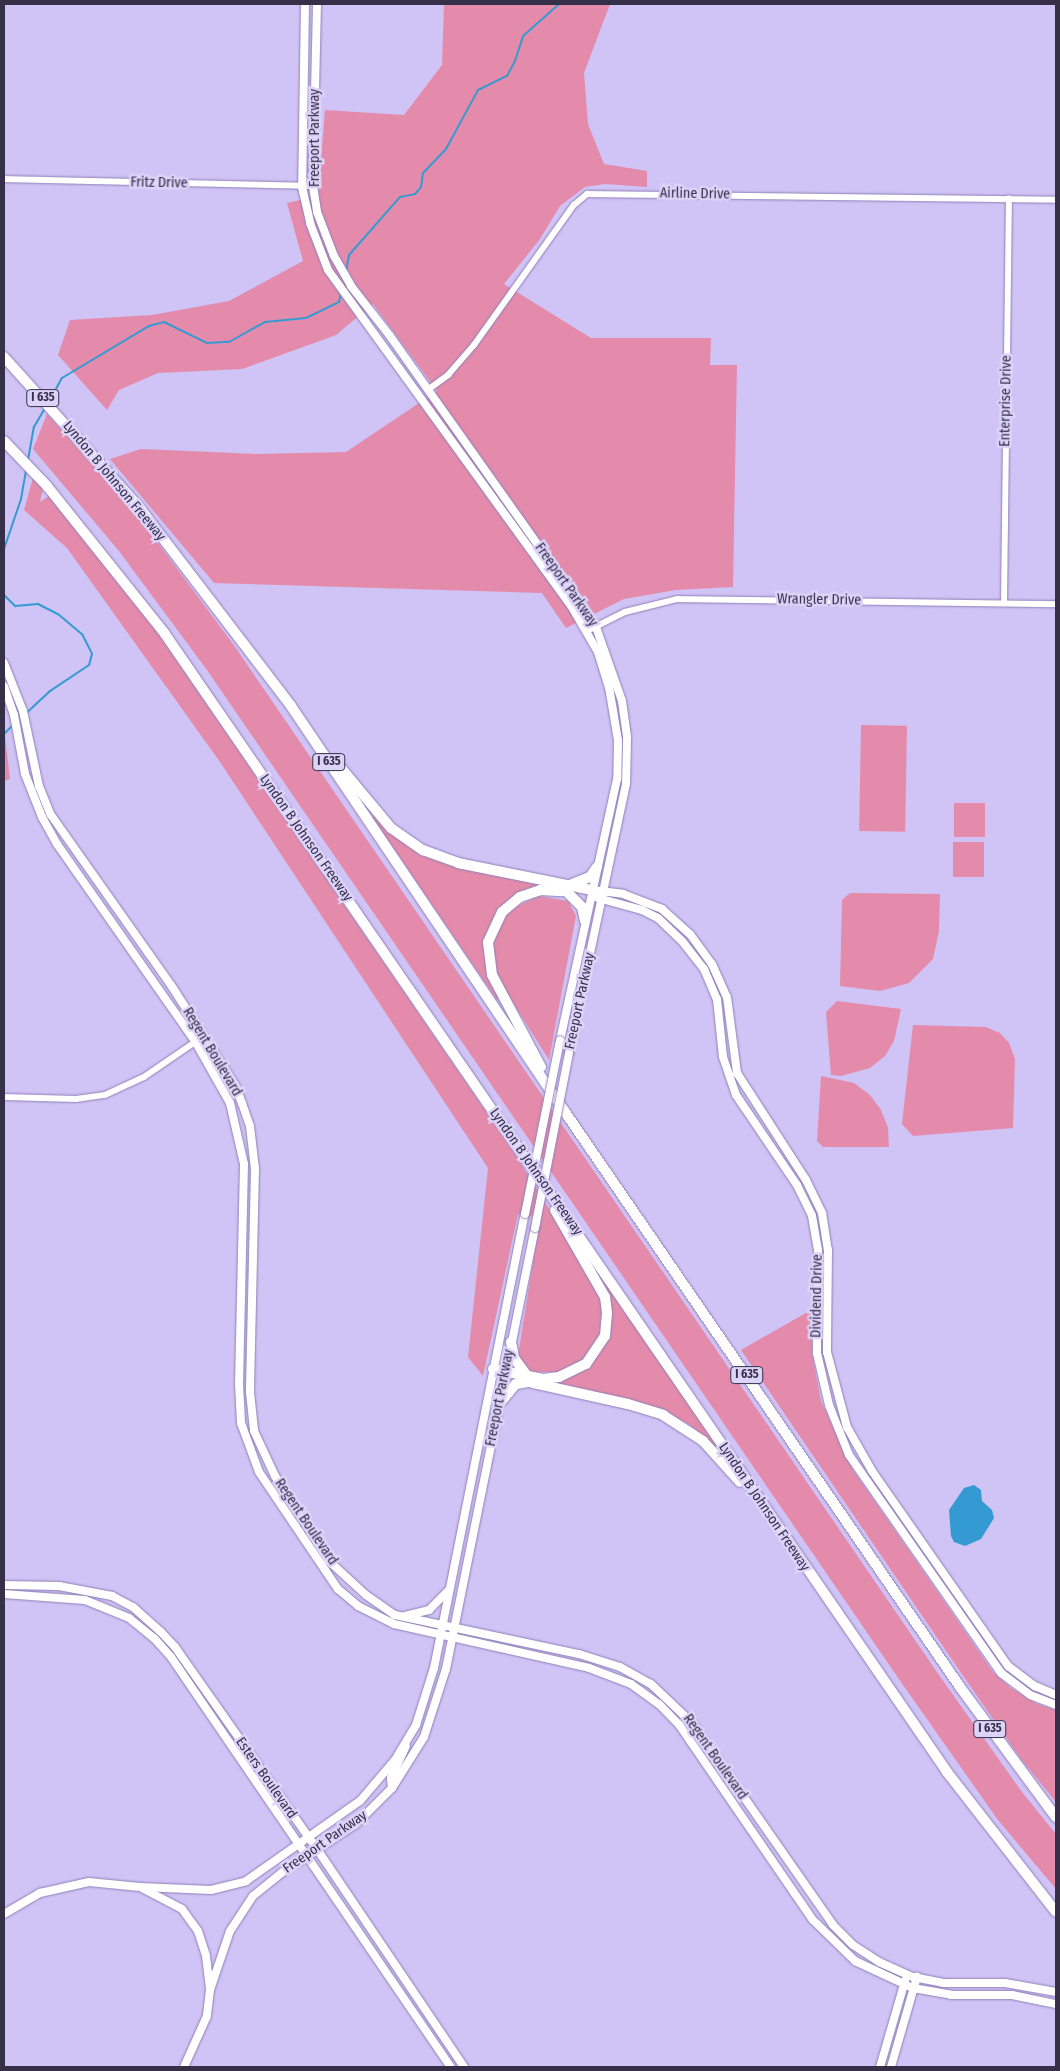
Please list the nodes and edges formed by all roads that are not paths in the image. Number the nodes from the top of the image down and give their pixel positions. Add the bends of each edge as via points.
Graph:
1 (305, 4) edge
2 (317, 4) edge
3 (4, 180) edge
4 (313, 186) junction
5 (302, 187) junction
6 (1009, 199) junction
7 (1056, 200) edge
8 (4, 357) edge
9 (428, 389) junction
10 (417, 390) junction
11 (422, 398) junction
12 (4, 441) edge
13 (511, 507) junction
14 (503, 512) junction
15 (1004, 603) junction
16 (1056, 604) edge
17 (596, 627) junction
18 (587, 631) junction
19 (4, 663) edge
20 (4, 686) edge
21 (291, 706) junction
22 (618, 749) junction
23 (627, 750) junction
24 (597, 867) junction
25 (567, 889) junction
26 (592, 893) junction
27 (603, 895) junction
28 (586, 921) junction
29 (134, 933) junction
30 (125, 938) junction
31 (204, 1036) junction
32 (195, 1041) junction
33 (736, 1073) junction
34 (727, 1075) junction
35 (4, 1098) edge
36 (489, 1103) junction
37 (565, 1112) junction
38 (779, 1141) junction
39 (771, 1147) junction
40 (511, 1342) junction
41 (492, 1372) junction
42 (505, 1374) junction
43 (528, 1379) junction
44 (499, 1404) junction
45 (791, 1548) junction
46 (4, 1585) edge
47 (451, 1586) junction
48 (954, 1589) junction
49 (4, 1594) edge
50 (946, 1595) junction
51 (398, 1616) junction
52 (443, 1626) junction
53 (454, 1629) junction
54 (441, 1637) junction
55 (452, 1639) junction
56 (1056, 1695) edge
57 (1056, 1705) edge
58 (406, 1742) junction
59 (392, 1788) junction
60 (1056, 1817) edge
61 (309, 1838) junction
62 (300, 1845) junction
63 (318, 1849) junction
64 (307, 1855) junction
65 (140, 1887) junction
66 (1056, 1912) edge
67 (4, 1914) edge
68 (906, 1974) junction
69 (917, 1977) junction
70 (904, 1985) junction
71 (913, 1988) junction
72 (210, 1990) junction
73 (1056, 1992) edge
74 (1056, 2004) edge
75 (184, 2067) edge
76 (451, 2067) edge
77 (464, 2067) edge
78 (880, 2067) edge
79 (891, 2067) edge

1 - 5 main road, Freeport Parkway
2 - 4 main road, Freeport Parkway
3 - 5 street, Fritz Drive
4 - 5 street, Fritz Drive
4 - 9 main road, Freeport Parkway via 317,212 327,240 351,286
5 - 10 main road, Freeport Parkway via 319,250 340,290
6 - 7 street, Airline Drive
6 - 9 street, Airline Drive via 587,194 574,205 474,345 448,374
6 - 15 street, Enterprise Drive
8 - 21 highway, Lyndon B Johnson Freeway / I 635 via 139,507
9 - 10 main road
9 - 11 main road
9 - 13 main road, Freeport Parkway
10 - 11 main road, Freeport Parkway
11 - 14 main road, Freeport Parkway
12 - 36 highway, Lyndon B Johnson Freeway via 47,486 165,634
13 - 14 main road
13 - 17 main road, Freeport Parkway
14 - 18 main road, Freeport Parkway
15 - 16 street, Wrangler Drive
15 - 17 street, Wrangler Drive via 677,599 635,609
17 - 18 street, Wrangler Drive
17 - 23 main road, Freeport Parkway via 622,701
18 - 22 main road, Freeport Parkway via 609,687
19 - 29 main road, Regent Boulevard via 23,711 39,786 51,815
20 - 30 main road, Regent Boulevard via 25,774 42,817 57,844
21 - 25 highway via 377,814 406,840 458,863
21 - 37 highway, Lyndon B Johnson Freeway / I 635
22 - 23 main road
22 - 24 main road, Freeport Parkway via 615,791
23 - 27 main road, Freeport Parkway via 622,807
24 - 25 highway via 581,883
24 - 26 main road, Freeport Parkway
25 - 26 highway
25 - 28 highway via 582,907
25 - 37 highway via 540,890 510,904 494,926 488,954 497,984
26 - 27 main road, Dividend Drive
26 - 28 main road, Freeport Parkway
27 - 33 main road, Dividend Drive via 623,894 662,908 703,949 722,981 727,997
27 - 34 main road, Dividend Drive via 658,918 695,955 717,999
27 - 40 main road, Freeport Parkway, bridge
28 - 41 main road, Freeport Parkway, bridge
29 - 30 main road
29 - 31 main road, Regent Boulevard
30 - 32 main road, Regent Boulevard
31 - 32 street
31 - 51 main road, Regent Boulevard via 235,1085 250,1126 254,1152 250,1392 256,1436 275,1476 329,1561 366,1595
32 - 35 street via 144,1077 105,1095 76,1099
32 - 54 main road, Regent Boulevard via 230,1103 244,1164 239,1384 241,1423 251,1454 265,1481 338,1589 382,1620
33 - 34 main road
33 - 38 main road, Dividend Drive
34 - 39 main road, Dividend Drive via 736,1095
36 - 43 highway via 596,1280 608,1313 605,1336 586,1364 559,1377
36 - 45 highway, Lyndon B Johnson Freeway
37 - 60 highway, Lyndon B Johnson Freeway / I 635 via 972,1703
38 - 39 main road
38 - 48 main road, Dividend Drive via 815,1196 826,1230 827,1352 847,1427 867,1464
39 - 50 main road, Dividend Drive via 806,1200 816,1232 817,1353 838,1431 854,1462
40 - 42 main road, Freeport Parkway
40 - 43 highway via 514,1358
41 - 42 highway
41 - 47 main road, Freeport Parkway
42 - 43 highway
42 - 44 main road, Freeport Parkway
43 - 44 highway via 516,1384
43 - 45 highway via 649,1409 690,1430 718,1454
44 - 53 main road, Freeport Parkway
45 - 66 highway, Lyndon B Johnson Freeway via 947,1772
46 - 61 main road, Esters Boulevard via 79,1588 112,1596 132,1607 175,1647
47 - 51 main road via 429,1610
47 - 52 main road, Freeport Parkway
48 - 50 main road
48 - 56 main road, Dividend Drive via 1008,1666 1035,1686
49 - 62 main road, Esters Boulevard via 85,1600 128,1618 154,1638 171,1657
50 - 57 main road, Dividend Drive via 1001,1673 1030,1695
51 - 52 main road, Regent Boulevard
52 - 53 main road, Regent Boulevard
52 - 54 main road, Freeport Parkway
53 - 55 main road, Freeport Parkway
53 - 68 main road, Regent Boulevard via 595,1658 620,1667 656,1688 693,1724 833,1925 866,1954
54 - 55 main road, Regent Boulevard
54 - 58 main road, Freeport Parkway via 428,1693
55 - 59 main road, Freeport Parkway via 434,1714 418,1748
55 - 70 main road, Regent Boulevard via 595,1670 640,1690 680,1726 813,1920 855,1961
58 - 59 main road via 404,1754 391,1778
58 - 61 main road, Freeport Parkway via 360,1801
59 - 63 main road, Freeport Parkway via 356,1824
61 - 62 main road, Freeport Parkway
61 - 63 main road, Esters Boulevard
62 - 64 main road, Esters Boulevard
62 - 65 main road, Freeport Parkway via 246,1881 231,1886 197,1890
63 - 64 main road, Freeport Parkway
63 - 77 main road, Esters Boulevard
64 - 72 main road, Freeport Parkway via 268,1882 242,1909 230,1931
64 - 76 main road, Esters Boulevard
65 - 67 main road via 112,1882 69,1884 40,1892
65 - 72 main road via 173,1902 190,1917 206,1956
68 - 69 main road, Regent Boulevard
68 - 70 main road
69 - 71 main road
69 - 73 main road, Regent Boulevard via 943,1983 1005,1983
70 - 71 main road, Regent Boulevard
70 - 78 main road
71 - 74 main road, Regent Boulevard via 952,1994 1012,1995
71 - 79 main road
72 - 75 main road via 207,2016

